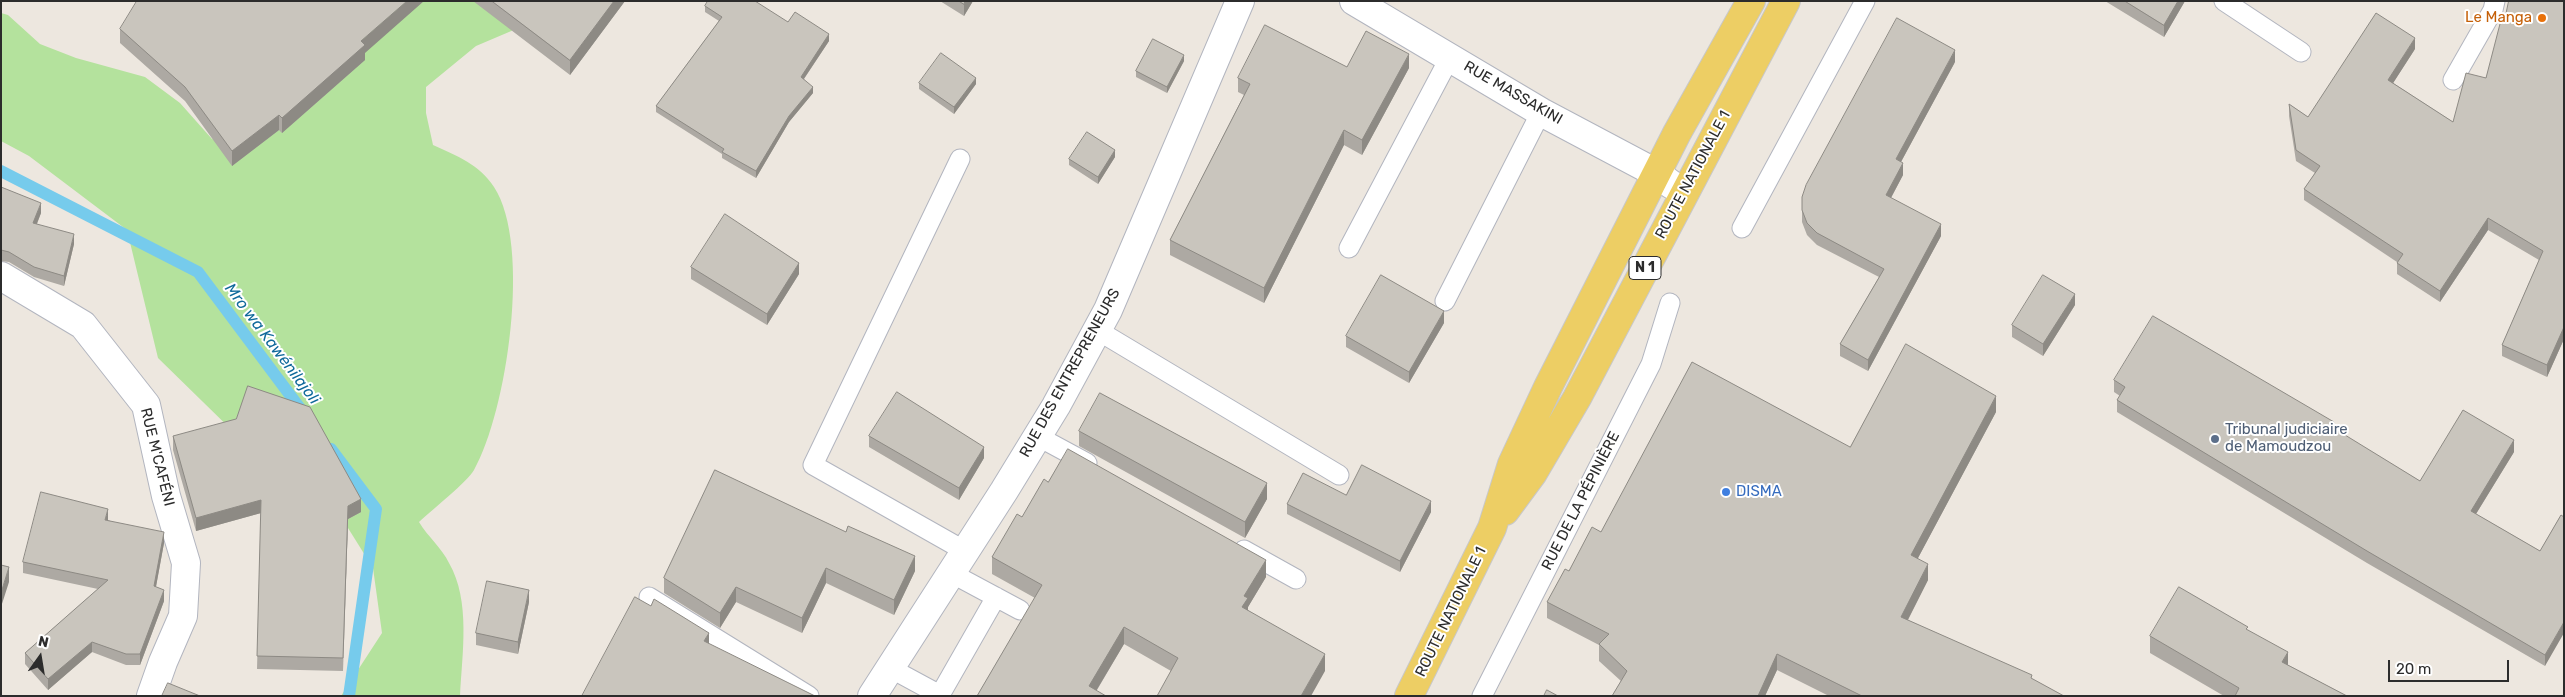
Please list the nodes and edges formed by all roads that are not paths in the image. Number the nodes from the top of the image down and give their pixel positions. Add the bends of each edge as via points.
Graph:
1 (1240, 1) edge
2 (1354, 1) edge
3 (1752, 1) edge
4 (1786, 1) edge
5 (1865, 1) edge
6 (2224, 1) edge
7 (2494, 1) edge
8 (2300, 52) dead end
9 (1450, 57) junction
10 (2454, 80) dead end
11 (1542, 112) junction
12 (960, 159) dead end
13 (1664, 179) junction
14 (1742, 228) dead end
15 (1349, 248) dead end
16 (1, 276) edge
17 (1445, 301) dead end
18 (1670, 303) dead end
19 (1097, 330) junction
20 (1037, 436) junction
21 (1106, 474) edge
22 (1339, 475) dead end
23 (1492, 528) junction
24 (1227, 541) edge
25 (958, 562) junction
26 (1296, 579) dead end
27 (649, 597) dead end
28 (996, 597) junction
29 (1020, 610) dead end
30 (890, 668) junction
31 (152, 696) edge
32 (809, 696) edge
33 (872, 696) edge
34 (1409, 696) edge
35 (1482, 696) edge

1 - 19 street, RUE DES ENTREPRENEURS
2 - 9 street, RUE MASSAKINI
3 - 13 main road, ROUTE NATIONALE 1 / N 1
4 - 23 main road, ROUTE NATIONALE 1 / N 1 via 1577,398 1534,473
5 - 14 lane
6 - 8 lane
7 - 10 lane via 2493,10
9 - 11 street, RUE MASSAKINI
9 - 15 lane
11 - 13 street, RUE MASSAKINI
11 - 17 lane
12 - 25 lane via 813,465
13 - 23 main road, ROUTE NATIONALE 1 / N 1 via 1548,387 1512,464
16 - 31 street, RUE M'CAFÉNI via 83,325 146,405 166,496 186,563 183,616
18 - 35 lane, RUE DE LA PÉPINIÈRE via 1651,364
19 - 20 street, RUE DES ENTREPRENEURS
19 - 22 lane
20 - 21 lane
20 - 25 street, RUE DES ENTREPRENEURS
23 - 34 main road, ROUTE NATIONALE 1 / N 1
24 - 26 lane
25 - 28 lane
25 - 30 street, RUE DES ENTREPRENEURS
27 - 32 lane
28 - 29 lane
28 - 30 lane via 940,695
30 - 33 street, RUE DES ENTREPRENEURS

